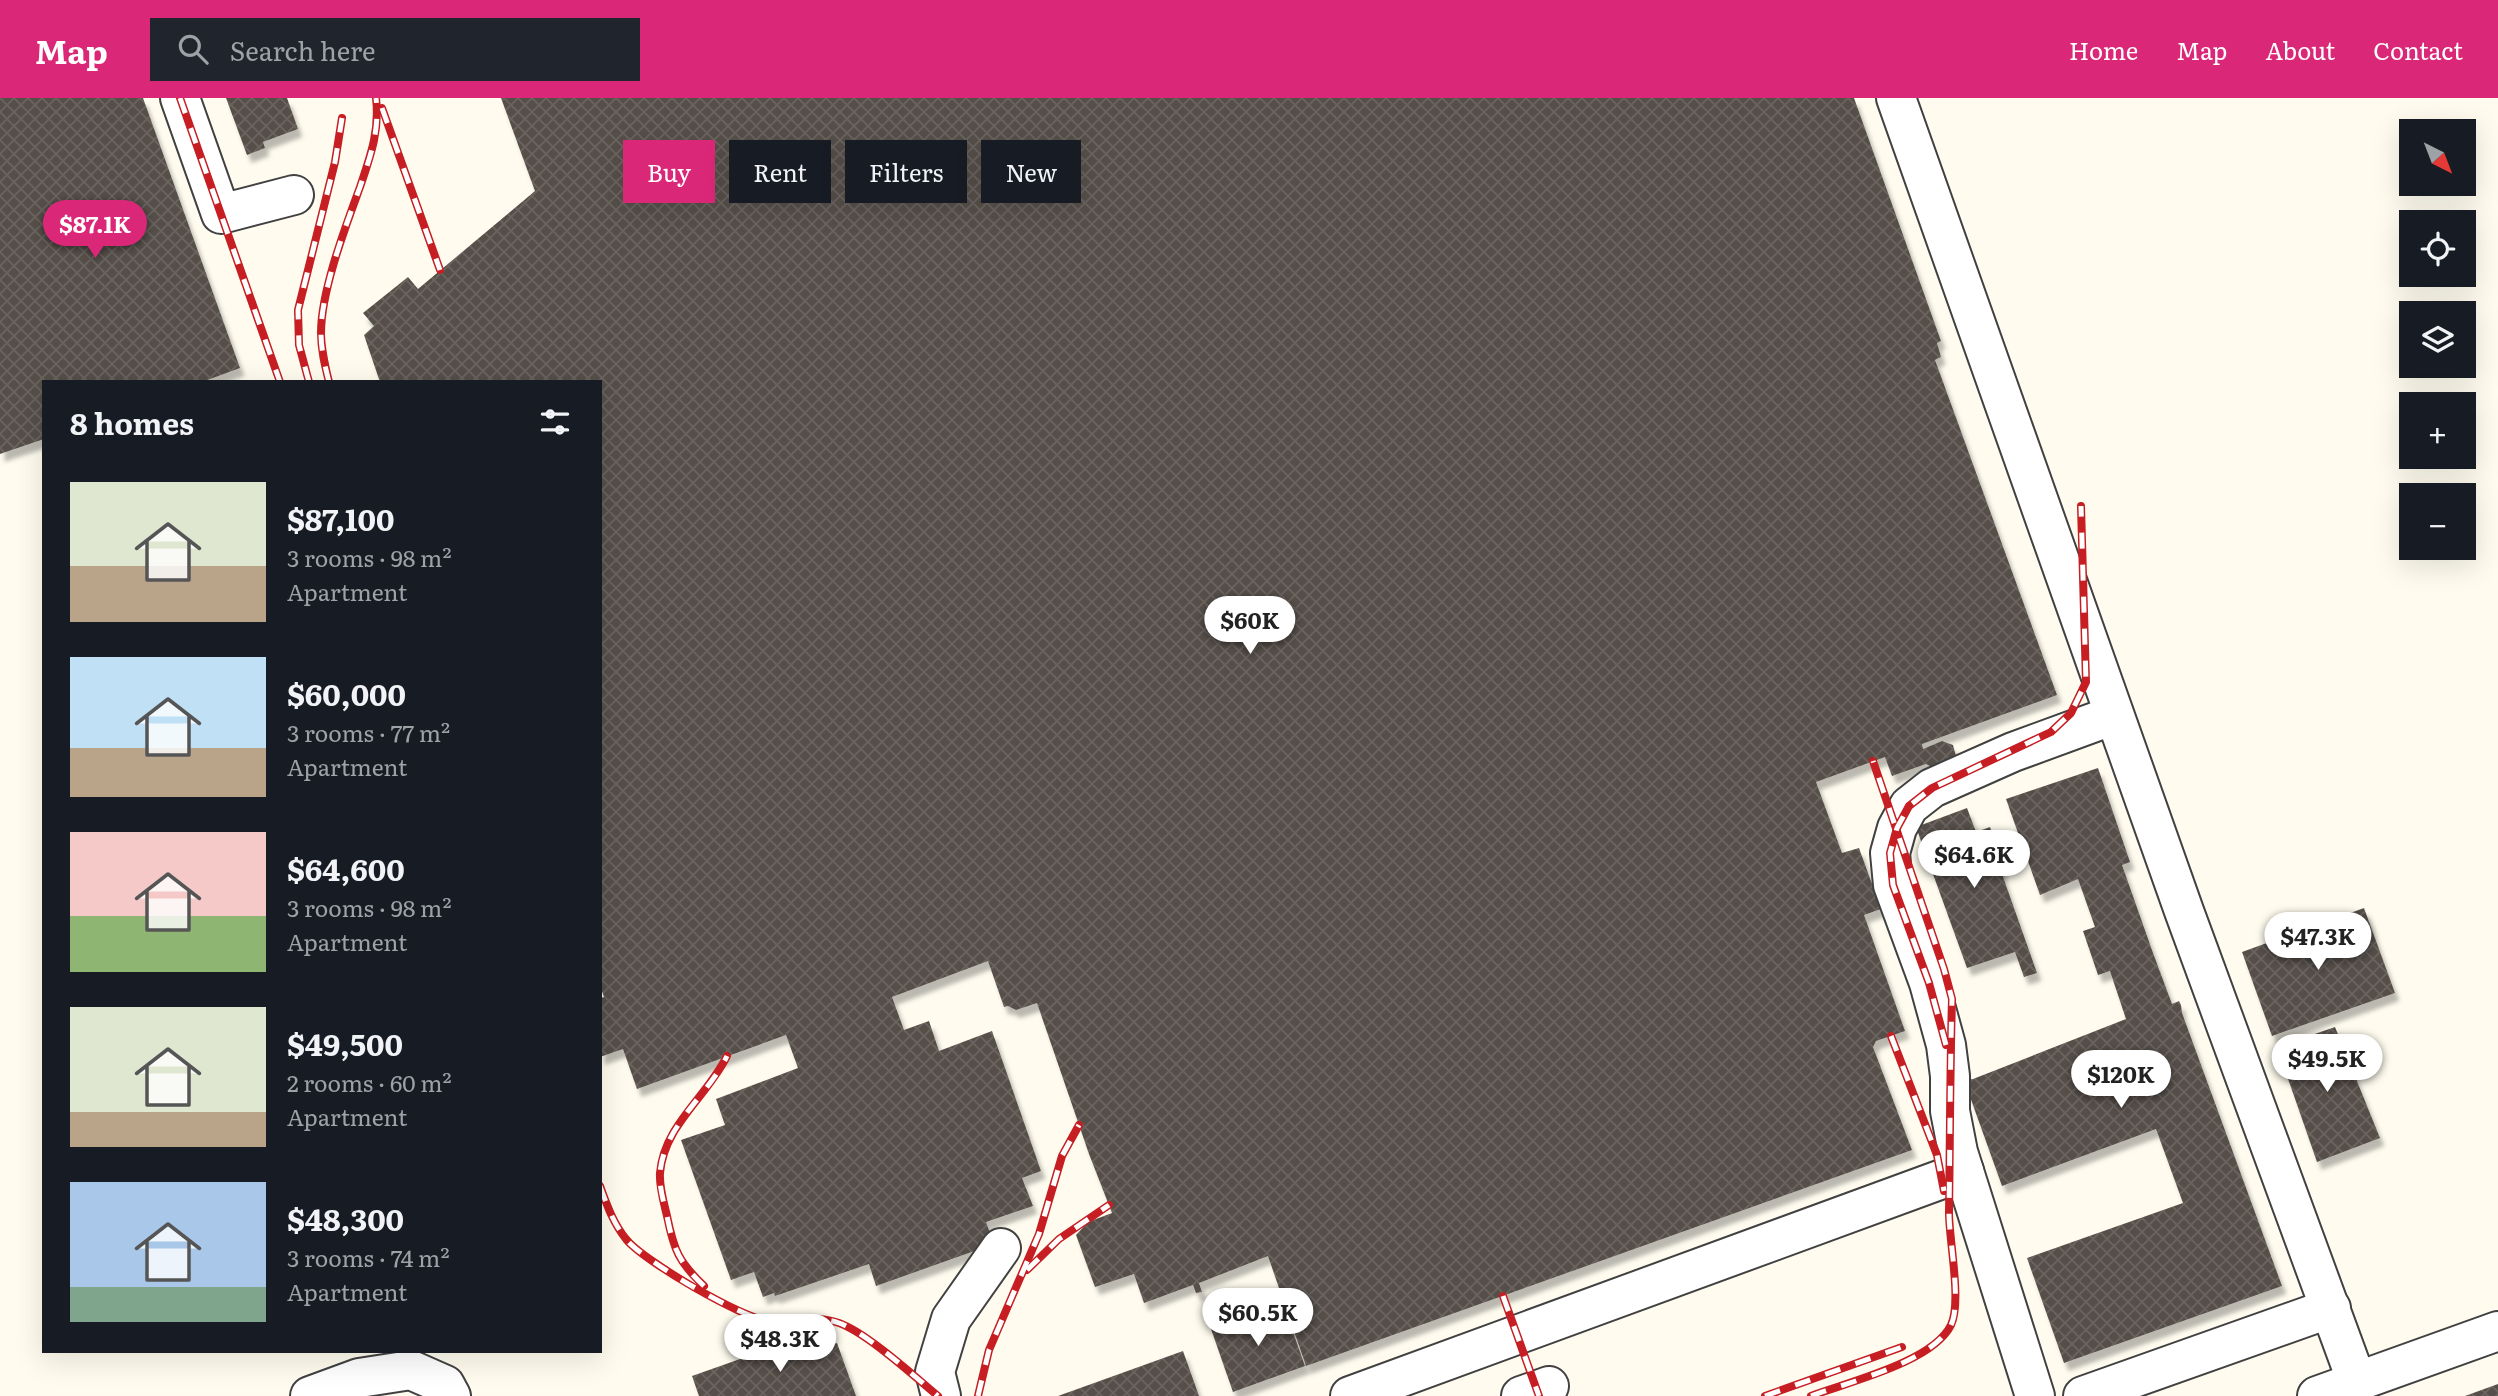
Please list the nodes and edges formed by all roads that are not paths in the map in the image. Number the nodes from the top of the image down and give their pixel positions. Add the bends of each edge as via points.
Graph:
1 (180, 98) edge
2 (1896, 98) edge
3 (294, 195) dead end
4 (2115, 715) junction
5 (1964, 1171) junction
6 (1001, 1248) dead end
7 (2330, 1308) junction
8 (2498, 1331) edge
9 (2357, 1381) junction
10 (310, 1396) edge
11 (451, 1396) edge
12 (942, 1396) edge
13 (1350, 1396) edge
14 (2035, 1396) edge
15 (2084, 1396) edge
16 (2317, 1396) edge

1 - 3 lane via 221,214
2 - 4 lane
4 - 5 lane via 1932,788 1909,806 1897,828 1890,853 1893,884 1946,1045 1950,1111
4 - 7 lane
5 - 13 lane
5 - 14 lane
6 - 12 lane via 951,1319 935,1372
7 - 9 lane
7 - 15 lane
8 - 9 lane
9 - 16 lane
10 - 11 lane via 359,1378 411,1370 445,1385

